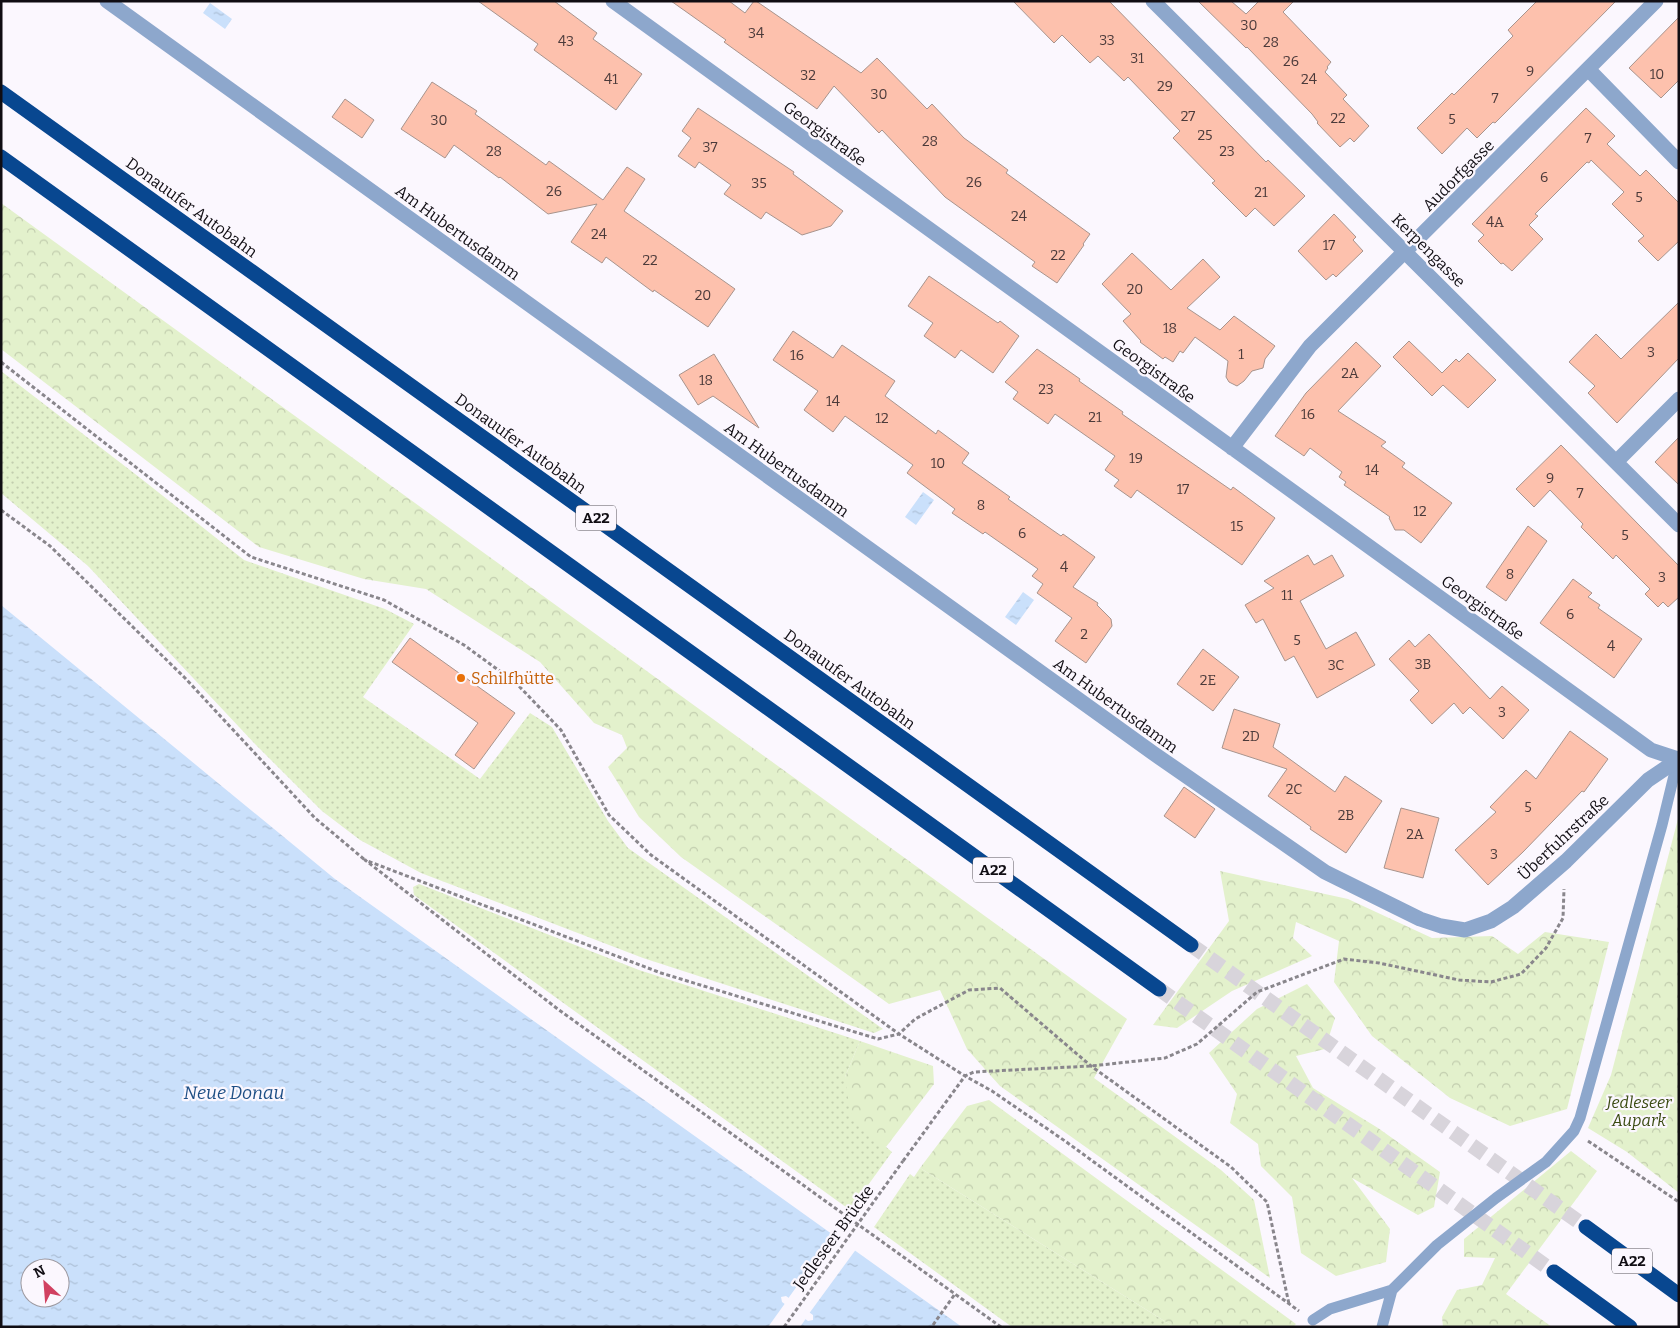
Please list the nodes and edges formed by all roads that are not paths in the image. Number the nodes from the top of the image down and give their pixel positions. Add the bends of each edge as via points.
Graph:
1 (107, 1) edge
2 (613, 1) edge
3 (1153, 1) edge
4 (1656, 1) edge
5 (1588, 70) junction
6 (1, 92) edge
7 (1, 157) edge
8 (1679, 162) edge
9 (1405, 251) junction
10 (1679, 399) edge
11 (1232, 448) junction
12 (1616, 462) junction
13 (1679, 525) edge
14 (1679, 759) edge
15 (1465, 930) joint
16 (1191, 945) tunnel mouth
17 (1159, 989) tunnel mouth
18 (1586, 1228) tunnel mouth
19 (1554, 1272) tunnel mouth
20 (1392, 1290) junction
21 (1679, 1295) edge
22 (1313, 1320) road end
23 (1382, 1327) edge
24 (1630, 1327) edge

1 - 15 street, Am Hubertusdamm via 1286,846 1325,872 1420,919
2 - 11 street, Georgistraße
3 - 9 street, Kerpengasse
4 - 5 street, Audorfgasse
5 - 8 street
5 - 9 street, Audorfgasse
6 - 16 highway, Donauufer Autobahn / A22
7 - 17 highway, A22
9 - 11 street, Audorfgasse via 1310,346
9 - 12 street, Kerpengasse
10 - 12 street
11 - 14 street, Georgistraße via 1651,750
12 - 13 street, Kerpengasse
14 - 15 street, Überfuhrstraße via 1648,780 1566,861 1513,907 1491,921
14 - 20 lane via 1574,1131 1546,1162 1437,1245
18 - 21 highway, A22
19 - 24 highway
20 - 22 lane via 1330,1309
20 - 23 lane

